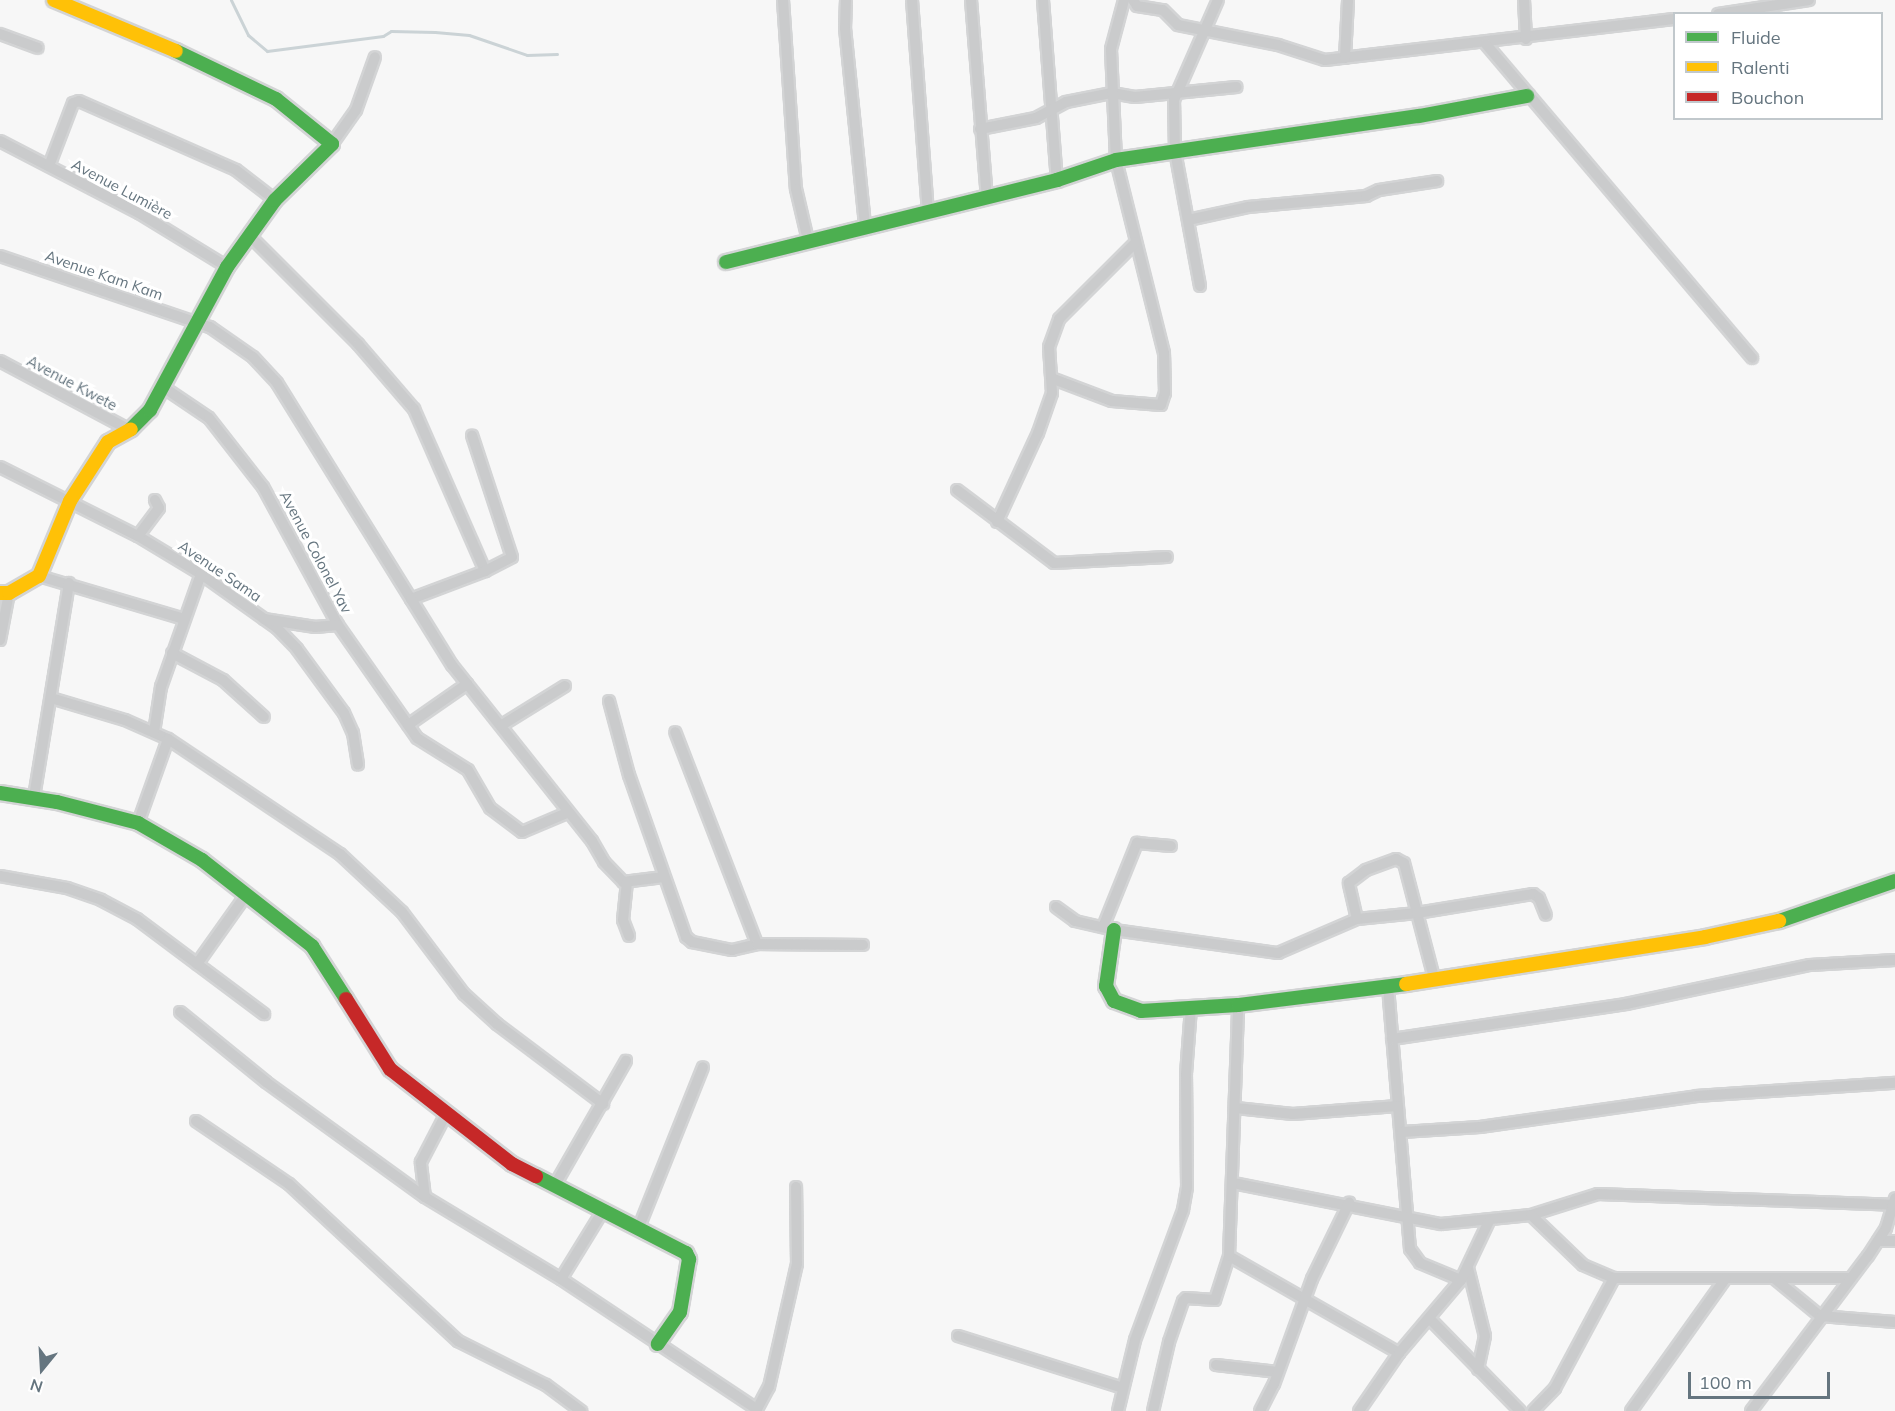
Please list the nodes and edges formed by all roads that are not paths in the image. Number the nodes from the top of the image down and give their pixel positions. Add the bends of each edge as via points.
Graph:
1 (54, 0) edge
2 (783, 0) edge
3 (846, 0) edge
4 (912, 0) edge
5 (971, 0) edge
6 (1043, 0) edge
7 (1124, 0) edge
8 (1133, 0) edge
9 (1218, 0) edge
10 (1348, 0) edge
11 (1524, 0) edge
12 (1809, 0) edge
13 (1731, 12) edge
14 (1673, 19) edge
15 (1203, 31) junction
16 (0, 34) edge
17 (1526, 39) junction
18 (1485, 43) junction
19 (38, 48) dead end
20 (375, 57) dead end
21 (1345, 58) junction
22 (1237, 87) dead end
23 (1176, 92) junction
24 (1112, 93) junction
25 (1527, 96) junction
26 (1051, 111) junction
27 (980, 129) junction
28 (0, 141) edge
29 (332, 144) junction
30 (1175, 151) junction
31 (1116, 160) junction
32 (49, 166) junction
33 (1057, 180) junction
34 (1437, 181) dead end
35 (987, 198) junction
36 (275, 200) junction
37 (928, 211) junction
38 (1188, 220) junction
39 (865, 226) junction
40 (250, 236) junction
41 (808, 240) junction
42 (1136, 242) junction
43 (0, 256) edge
44 (726, 262) dead end
45 (227, 267) junction
46 (1200, 286) dead end
47 (197, 325) junction
48 (1752, 358) dead end
49 (0, 362) edge
50 (1051, 378) junction
51 (163, 387) junction
52 (130, 430) junction
53 (472, 435) dead end
54 (0, 467) edge
55 (957, 490) dead end
56 (155, 500) dead end
57 (70, 501) junction
58 (997, 522) junction
59 (138, 536) junction
60 (1167, 557) dead end
61 (485, 571) junction
62 (201, 574) junction
63 (39, 576) junction
64 (69, 583) junction
65 (4, 593) edge
66 (411, 599) junction
67 (184, 619) junction
68 (264, 619) junction
69 (338, 625) junction
70 (0, 640) edge
71 (172, 653) junction
72 (467, 684) junction
73 (565, 686) dead end
74 (51, 698) junction
75 (609, 700) dead end
76 (264, 717) dead end
77 (408, 725) junction
78 (502, 725) junction
79 (154, 732) junction
80 (675, 732) dead end
81 (168, 739) junction
82 (358, 765) dead end
83 (0, 793) edge
84 (34, 797) junction
85 (567, 813) junction
86 (138, 823) junction
87 (1171, 846) dead end
88 (0, 876) edge
89 (664, 877) junction
90 (1895, 880) edge
91 (627, 882) junction
92 (246, 895) junction
93 (1056, 907) dead end
94 (1417, 913) junction
95 (1546, 915) dead end
96 (1357, 919) junction
97 (1109, 929) junction
98 (629, 936) dead end
99 (757, 944) junction
100 (863, 945) dead end
101 (1895, 960) edge
102 (197, 964) junction
103 (1434, 978) junction
104 (1388, 987) junction
105 (1238, 1005) junction
106 (1191, 1007) junction
107 (180, 1012) dead end
108 (264, 1014) dead end
109 (1392, 1039) junction
110 (626, 1061) dead end
111 (703, 1067) dead end
112 (1895, 1083) edge
113 (603, 1104) junction
114 (1398, 1106) junction
115 (1236, 1108) junction
116 (446, 1114) junction
117 (196, 1121) dead end
118 (1402, 1132) junction
119 (556, 1183) junction
120 (1233, 1183) junction
121 (796, 1187) dead end
122 (425, 1197) junction
123 (1894, 1202) edge
124 (1349, 1203) junction
125 (604, 1209) junction
126 (1531, 1215) junction
127 (1406, 1217) junction
128 (1489, 1221) junction
129 (639, 1227) junction
130 (1878, 1241) junction
131 (1895, 1241) edge
132 (1229, 1257) junction
133 (1468, 1269) junction
134 (1614, 1278) junction
135 (1726, 1278) junction
136 (1850, 1278) junction
137 (561, 1279) junction
138 (1775, 1279) junction
139 (1461, 1280) junction
140 (1305, 1300) junction
141 (1820, 1316) junction
142 (1430, 1319) junction
143 (1895, 1322) edge
144 (958, 1336) dead end
145 (658, 1344) junction
146 (1399, 1353) junction
147 (1216, 1365) dead end
148 (1478, 1369) junction
149 (1278, 1372) junction
150 (1123, 1388) junction
151 (756, 1410) edge
152 (581, 1411) edge
153 (1118, 1411) edge
154 (1153, 1411) edge
155 (1260, 1411) edge
156 (1359, 1411) edge
157 (1520, 1411) edge
158 (1533, 1411) edge
159 (1631, 1411) edge
160 (1751, 1411) edge

1 - 29 street via 138,33 276,99
2 - 41 street via 796,189
3 - 39 street via 845,28
4 - 37 street
5 - 27 street
6 - 26 street
7 - 24 street via 1112,38
8 - 15 street via 1137,6 1163,10 1178,25
9 - 15 street
10 - 21 street
11 - 17 street
12 - 13 street
14 - 17 street
15 - 21 street via 1278,45 1318,59
15 - 23 street
16 - 19 street
17 - 18 street
18 - 21 street
18 - 25 street
20 - 29 street via 356,110
22 - 23 street
23 - 24 street via 1135,97
23 - 30 street
24 - 26 street via 1066,102
24 - 31 street
25 - 30 street via 1419,116
25 - 48 street
26 - 27 street via 1036,118
26 - 33 street
27 - 35 street
28 - 32 street, Avenue Lumière
29 - 36 street
30 - 31 street
30 - 38 street
31 - 33 street
31 - 42 street
32 - 36 street via 72,103 79,101 236,170
32 - 45 street, Avenue Lumière via 140,213
33 - 35 street
34 - 38 street via 1379,190 1366,196 1248,207
35 - 37 street
36 - 40 street
37 - 39 street
38 - 46 street
39 - 41 street
40 - 45 street
40 - 61 street via 358,344 414,409
41 - 44 street
42 - 50 street via 1059,319 1049,347
42 - 50 street via 1164,353 1165,393 1161,405 1112,401
43 - 47 street, Avenue Kam Kam via 118,294
45 - 47 street
47 - 51 street
47 - 66 street, Avenue Kam Kam via 217,330 234,342 276,383
49 - 52 street, Avenue Kwete
50 - 58 street via 1052,393 1038,433
51 - 52 street via 142,420
51 - 69 street, Avenue Colonel Yav via 209,417 264,487
52 - 57 street via 108,442
53 - 61 street via 512,557
54 - 57 street, Avenue Sama
55 - 58 street
56 - 59 street via 159,508
57 - 59 street, Avenue Sama
57 - 63 street
58 - 60 street via 1056,564
59 - 62 street, Avenue Sama
61 - 66 street
62 - 67 street
62 - 68 street, Avenue Sama
63 - 64 street
63 - 65 street
64 - 67 street
64 - 74 street
65 - 70 street
66 - 72 street, Avenue Kam Kam
67 - 71 street
68 - 69 street via 315,627
68 - 82 street, Avenue Sama via 297,649 339,705 351,726
69 - 77 street, Avenue Colonel Yav
71 - 76 street via 223,680
71 - 79 street via 161,687
72 - 77 street
72 - 78 street, Avenue Kam Kam
73 - 78 street
74 - 79 street
74 - 84 street
75 - 89 street
77 - 85 street, Avenue Colonel Yav via 427,747 468,770 490,808 522,832
78 - 85 street, Avenue Kam Kam
79 - 81 street
80 - 99 street
81 - 86 street
81 - 113 street via 340,854 402,912 472,1001
83 - 84 street
84 - 86 street
85 - 91 street, Avenue Kam Kam via 592,841 604,862
86 - 92 street via 202,860
87 - 97 street via 1137,843
88 - 102 street via 67,888 101,900 137,920
89 - 91 street
89 - 99 street via 689,940 732,950
90 - 103 street via 1772,923 1705,937
91 - 98 street via 623,920
92 - 102 street
92 - 116 street via 312,946 381,1059
93 - 97 street via 1066,917
94 - 95 street via 1533,894
94 - 96 street
94 - 96 street via 1404,863 1396,859 1366,870 1349,883
94 - 103 street
96 - 97 street via 1278,953
97 - 106 street via 1106,986 1114,1001 1141,1011
99 - 100 street
101 - 109 street via 1810,965 1626,1005
102 - 108 street
103 - 104 street
104 - 105 street
104 - 109 street
105 - 106 street
105 - 115 street
106 - 150 street via 1186,1074 1187,1187 1183,1210 1135,1340
107 - 122 street via 257,1076
109 - 114 street
110 - 113 street
111 - 129 street
112 - 118 street via 1697,1096 1480,1127
113 - 119 street
114 - 115 street via 1293,1114
114 - 118 street
115 - 120 street
116 - 119 street via 512,1164
116 - 122 street via 421,1162
117 - 152 street via 289,1184 458,1341 546,1385
118 - 127 street
119 - 125 street
120 - 124 street
120 - 132 street
121 - 151 street via 797,1264 769,1387
122 - 137 street
123 - 126 street via 1598,1194
123 - 130 street
124 - 127 street
124 - 140 street
125 - 129 street
125 - 137 street
126 - 128 street
126 - 134 street via 1583,1264
127 - 128 street via 1441,1224
127 - 139 street via 1413,1256
128 - 133 street
129 - 145 street via 681,1250 689,1259 680,1312
130 - 131 street
130 - 136 street
132 - 140 street
132 - 154 street via 1215,1300 1183,1301 1168,1342
133 - 139 street
133 - 148 street via 1485,1336
134 - 135 street
134 - 158 street via 1555,1388
135 - 138 street
135 - 159 street
136 - 138 street
136 - 141 street
137 - 145 street
138 - 141 street
139 - 142 street
140 - 146 street
140 - 149 street
141 - 143 street
141 - 160 street
142 - 146 street
142 - 148 street
144 - 150 street
145 - 151 street
146 - 156 street
147 - 149 street
148 - 157 street
149 - 155 street
150 - 153 street

